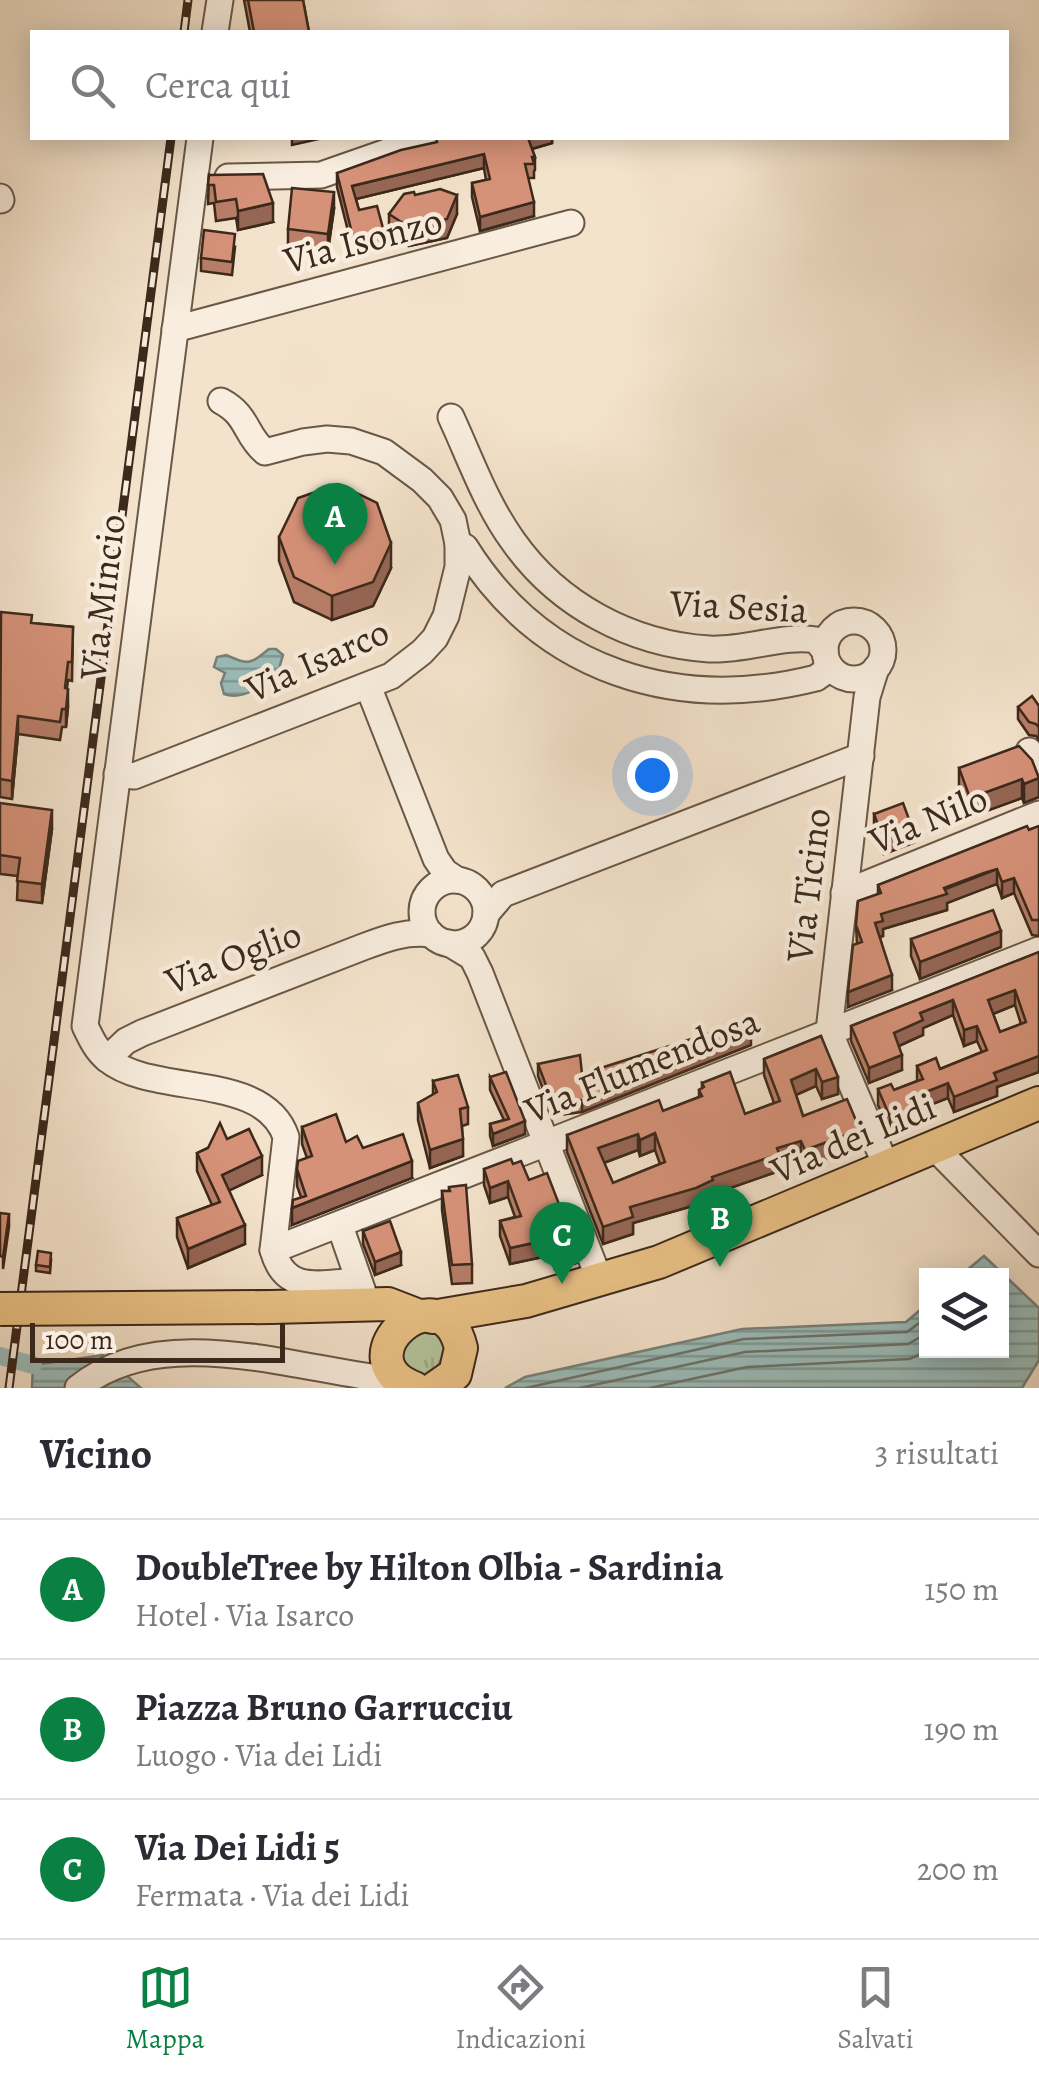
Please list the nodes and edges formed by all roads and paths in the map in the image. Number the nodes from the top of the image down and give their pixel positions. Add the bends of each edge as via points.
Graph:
1 (220, 0) edge
2 (215, 30) edge
3 (200, 140) edge
4 (421, 140) edge
5 (194, 178) junction
6 (571, 223) dead end
7 (174, 329) junction
8 (221, 401) dead end
9 (451, 417) dead end
10 (479, 478) junction
11 (440, 498) junction
12 (458, 544) junction
13 (832, 664) junction
14 (876, 668) junction
15 (368, 686) junction
16 (864, 720) junction
17 (861, 756) junction
18 (117, 774) junction
19 (1039, 814) edge
20 (844, 893) junction
21 (473, 900) junction
22 (434, 930) junction
23 (1039, 950) edge
24 (480, 974) junction
25 (829, 1031) junction
26 (107, 1059) junction
27 (1039, 1103) edge
28 (546, 1142) junction
29 (940, 1146) junction
30 (886, 1168) junction
31 (340, 1226) junction
32 (273, 1250) junction
33 (1039, 1254) edge
34 (600, 1281) junction
35 (526, 1301) junction
36 (0, 1309) edge
37 (392, 1331) edge
38 (462, 1355) junction
39 (78, 1388) edge
40 (435, 1388) edge

1 - 2 street
3 - 5 street, Via Mincio
4 - 5 street via 321,175
5 - 7 street, Via Mincio
6 - 7 street, Via Isonzo
7 - 18 street, Via Mincio
8 - 11 street, Via Isarco via 237,410 264,452 315,440 352,442 404,464
9 - 10 street, Via Sesia
10 - 11 street
10 - 13 street, Via Sesia via 527,560 606,622 691,648 816,640
11 - 12 street, Via Isarco
12 - 13 street, Via Sesia via 550,639 635,679 733,692 816,678
12 - 15 street, Via Isarco via 454,590 435,638
13 - 14 street via 862,678
13 - 14 street via 826,642 837,627 864,624 882,643
13 - 16 street via 855,692
14 - 16 street, Via Ticino
15 - 18 street, Via Isarco via 134,776
15 - 21 street via 436,859
16 - 17 street, Via Ticino
17 - 20 street, Via Ticino
17 - 21 street
18 - 26 street, Via Mincio via 85,1026
19 - 20 street, Via Nilo
20 - 25 street, Via Ticino
21 - 22 street via 460,944
21 - 22 street via 424,902
21 - 24 street
22 - 24 street via 472,957
22 - 26 street, Via Oglio via 393,936 142,1033
23 - 25 street, Via Flumendosa
24 - 28 street
25 - 28 street, Via Flumendosa
25 - 30 street, Via Ticino
26 - 32 street via 126,1070 238,1096 280,1120 286,1137
27 - 29 main road, Via dei Lidi
28 - 31 street, Via Flumendosa
28 - 34 street
29 - 30 main road, Via dei Lidi
29 - 33 street
30 - 34 main road, Via dei Lidi
31 - 32 street, Via Flumendosa
31 - 37 street
32 - 37 street via 285,1278
34 - 35 main road, Via dei Lidi
35 - 37 main road, Via dei Lidi
35 - 38 main road, Via dei Lidi via 494,1316
36 - 37 main road, Via dei Lidi, bridge via 271,1307
37 - 38 main road via 450,1326
37 - 39 street via 344,1373 184,1352 117,1364
38 - 40 main road, Via dei Lidi via 455,1374

